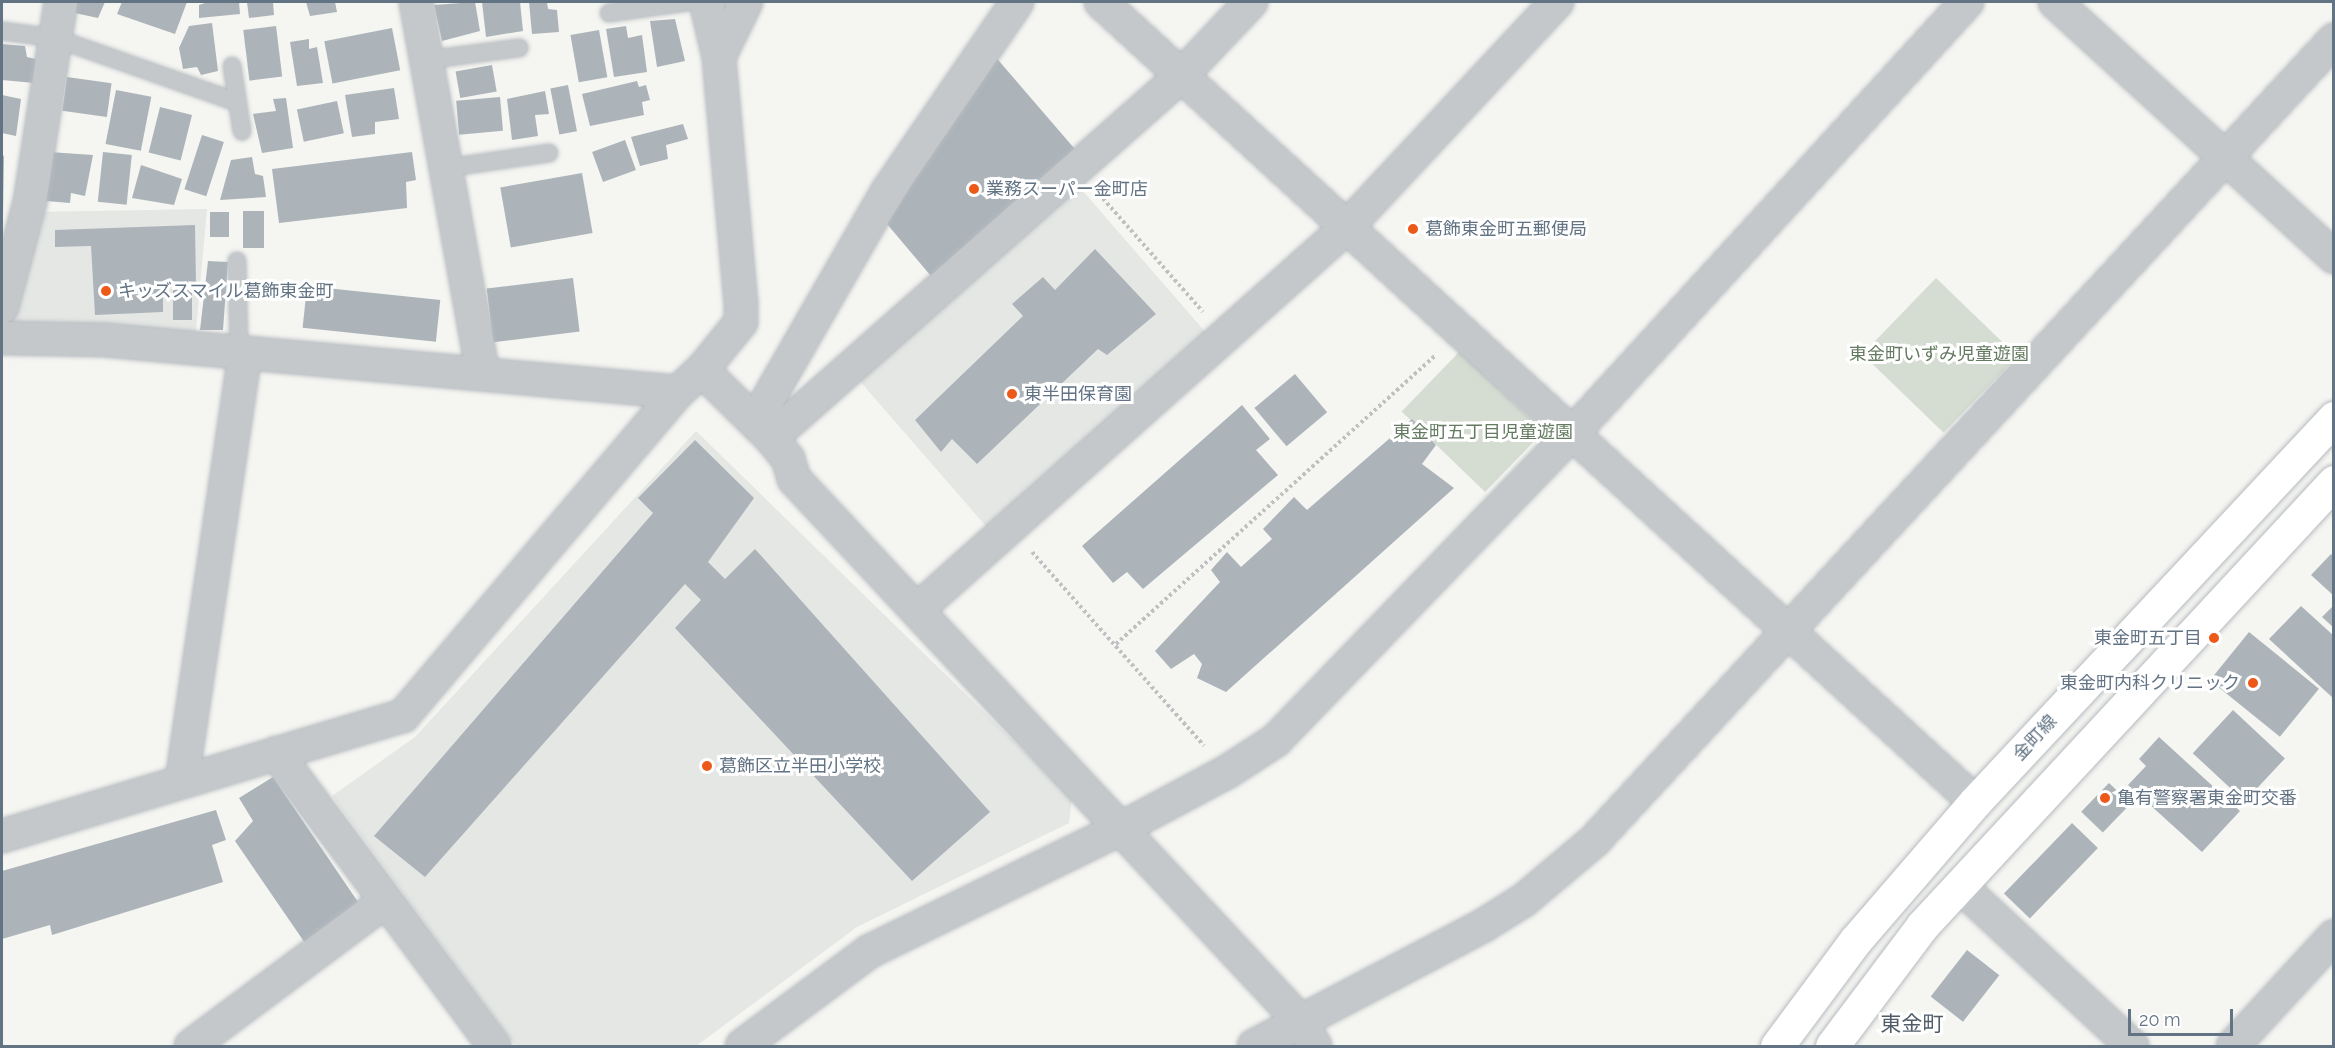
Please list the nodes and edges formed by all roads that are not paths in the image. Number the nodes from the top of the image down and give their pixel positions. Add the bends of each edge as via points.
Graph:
1 (50, 2) edge
2 (61, 2) edge
3 (416, 2) edge
4 (687, 2) edge
5 (706, 2) edge
6 (746, 2) edge
7 (1017, 2) edge
8 (1101, 2) edge
9 (1251, 2) edge
10 (1557, 2) edge
11 (1967, 2) edge
12 (2055, 2) edge
13 (609, 13) dead end
14 (2, 30) edge
15 (55, 38) junction
16 (2334, 40) edge
17 (519, 48) dead end
18 (719, 57) junction
19 (426, 60) junction
20 (232, 66) dead end
21 (1181, 76) junction
22 (237, 102) junction
23 (242, 131) dead end
24 (549, 153) dead end
25 (2224, 158) junction
26 (446, 168) junction
27 (1347, 227) junction
28 (2334, 257) edge
29 (237, 261) dead end
30 (2, 307) edge
31 (2, 338) edge
32 (242, 353) junction
33 (702, 370) junction
34 (483, 373) junction
35 (678, 392) junction
36 (2334, 418) edge
37 (764, 429) junction
38 (1571, 435) junction
39 (2334, 482) edge
40 (917, 610) junction
41 (1788, 634) junction
42 (276, 753) junction
43 (182, 780) junction
44 (1975, 802) junction
45 (1122, 828) junction
46 (2, 836) edge
47 (1960, 886) junction
48 (384, 902) junction
49 (2334, 936) edge
50 (1308, 1034) edge
51 (1778, 1044) edge
52 (191, 1047) edge
53 (494, 1047) edge
54 (742, 1047) edge
55 (1254, 1047) edge
56 (1832, 1047) edge
57 (2132, 1047) edge
58 (2233, 1047) edge

1 - 2 lane
2 - 15 street
3 - 19 street
4 - 13 lane
5 - 18 street
6 - 18 street
7 - 37 street via 887,192
8 - 21 street
9 - 21 street
10 - 27 street
11 - 38 street
12 - 25 street
14 - 15 lane
15 - 22 lane
15 - 30 street via 30,202
16 - 25 street
17 - 19 lane
18 - 33 street via 741,321
19 - 26 street
20 - 22 lane
21 - 27 street
21 - 37 street via 1076,169
22 - 23 lane
24 - 26 lane
25 - 28 street
25 - 41 street
26 - 34 street
27 - 38 street
27 - 40 street
29 - 32 lane
31 - 32 street via 104,340
32 - 34 street
32 - 43 street
33 - 35 street
33 - 37 street
34 - 35 street
35 - 42 street via 403,716
36 - 44 main road, 金町線
37 - 40 street via 788,459 794,479
38 - 41 street
38 - 45 street via 1276,740 1227,772
39 - 47 main road
40 - 45 street
41 - 44 street
41 - 50 street via 1594,841 1524,900
42 - 43 street
42 - 48 street
43 - 46 street
44 - 51 main road, 金町線 via 1855,941
45 - 50 street
45 - 54 street via 870,951
47 - 56 main road via 1922,926
47 - 57 street
48 - 52 street
48 - 53 street
49 - 58 street
50 - 55 street

